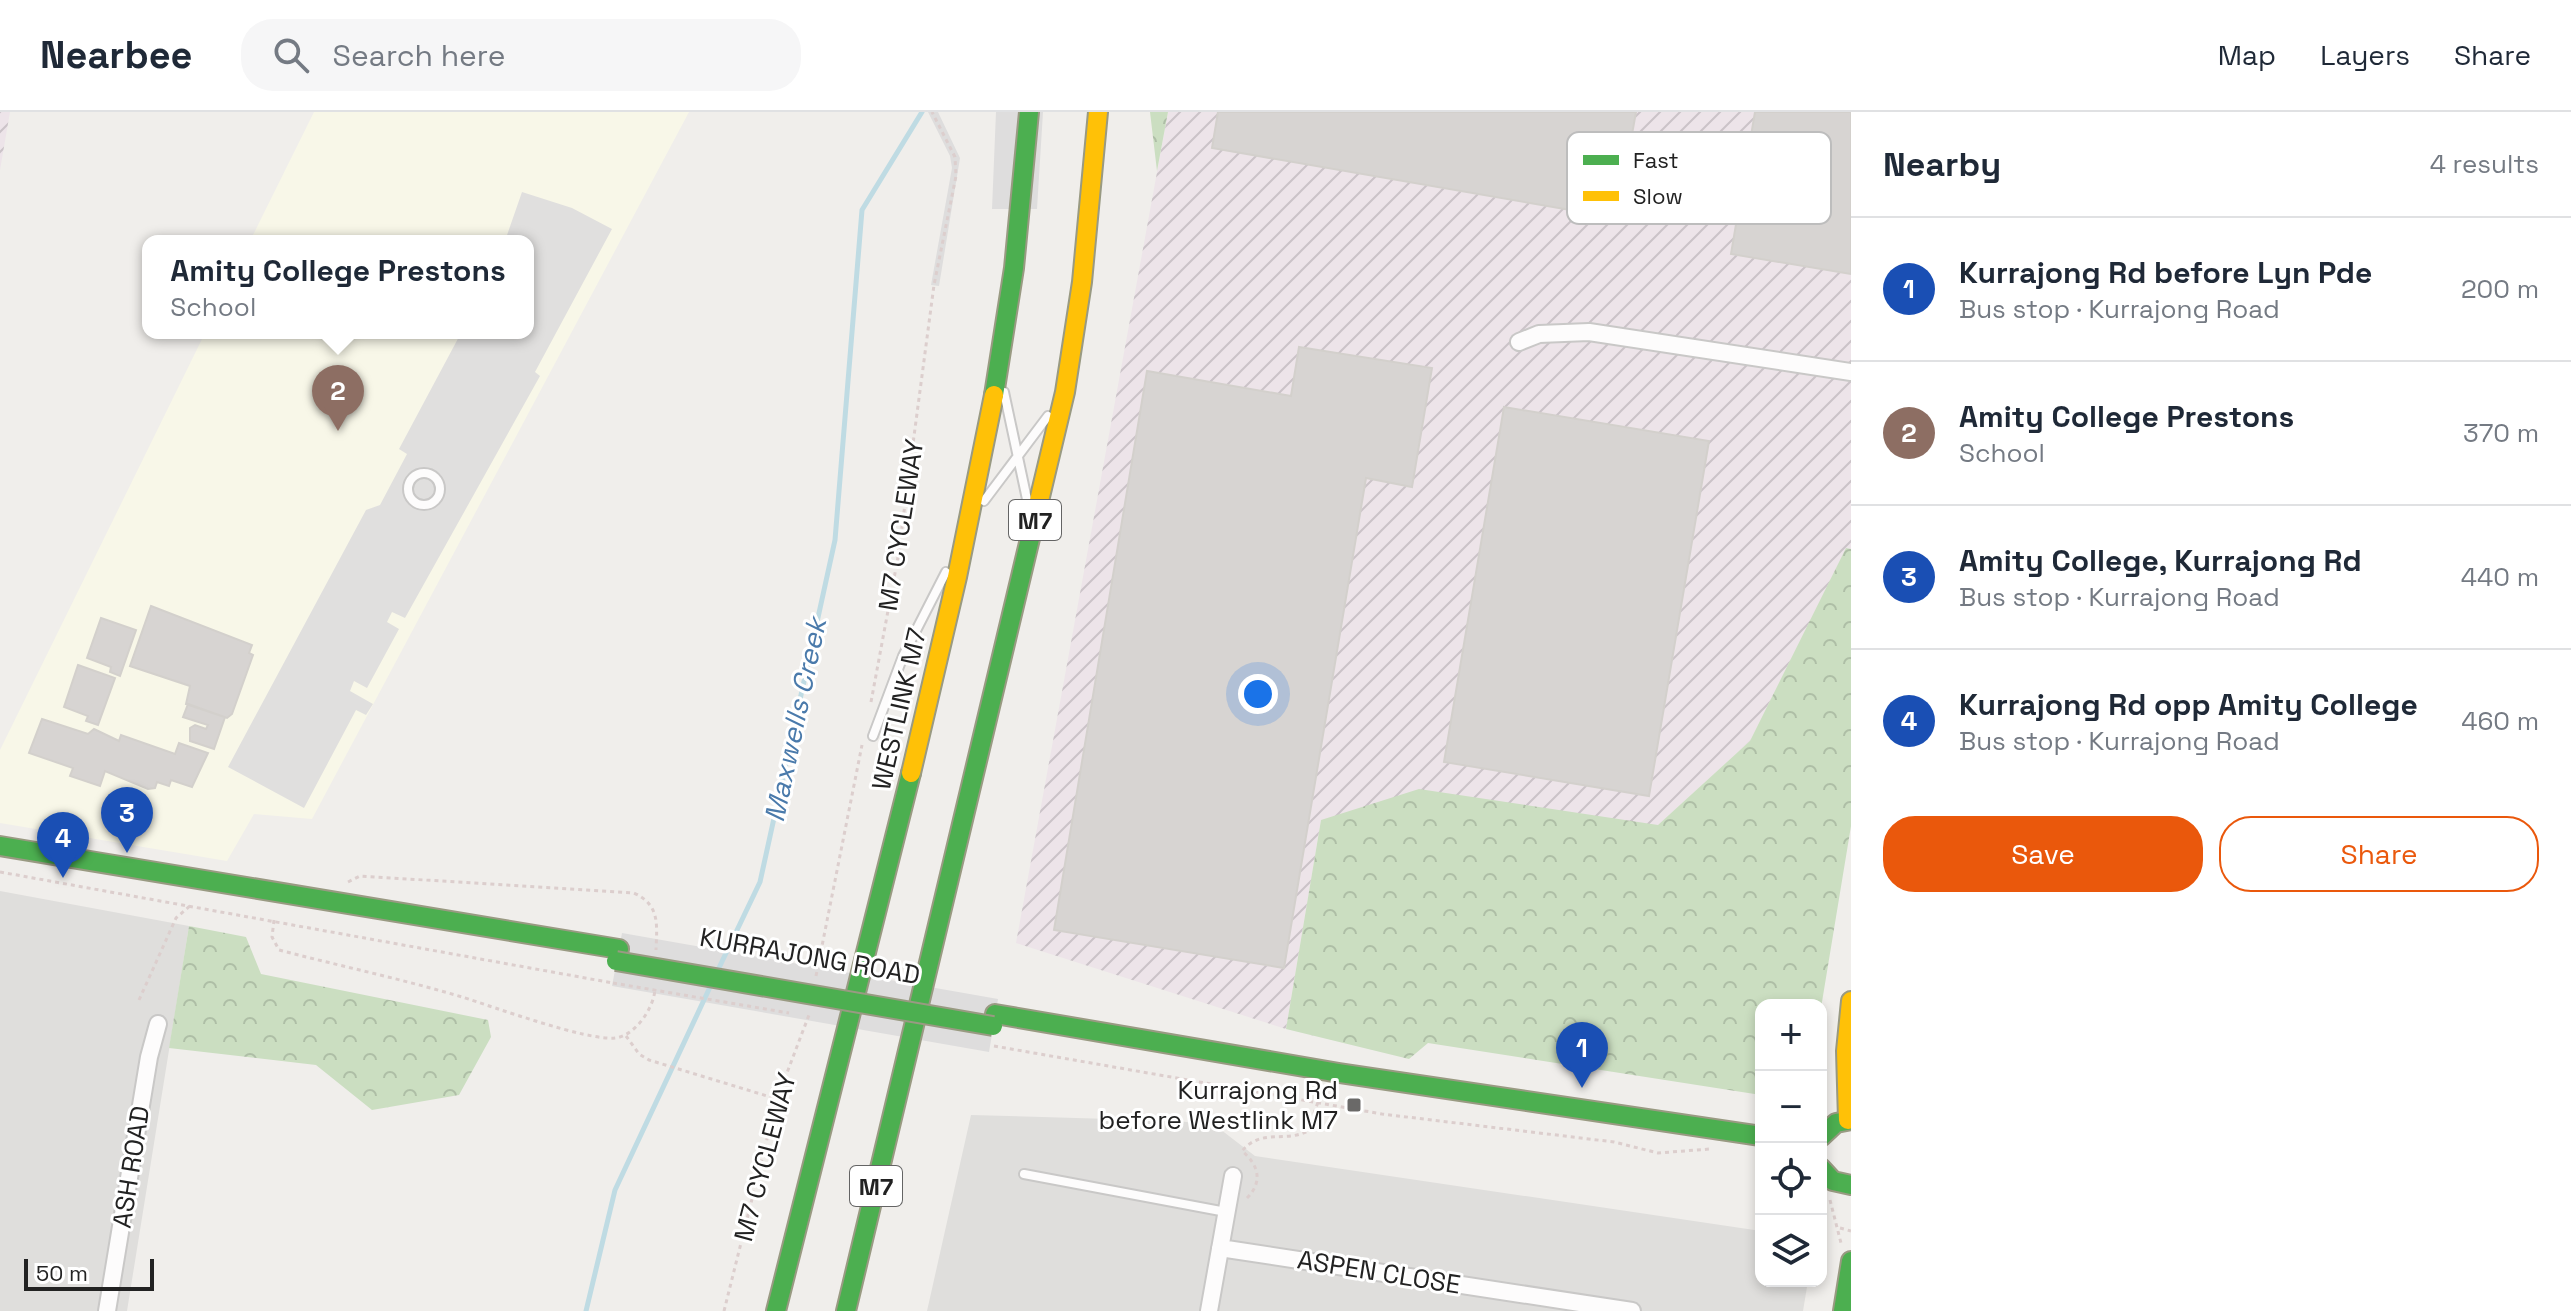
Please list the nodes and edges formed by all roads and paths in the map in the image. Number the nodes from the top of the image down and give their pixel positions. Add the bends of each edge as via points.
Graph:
1 (932, 112) edge
2 (1029, 112) edge
3 (1098, 112) edge
4 (1519, 342) dead end
5 (999, 372) junction
6 (1851, 372) edge
7 (1065, 392) junction
8 (1020, 455) junction
9 (440, 485) joint
10 (970, 522) junction
11 (1032, 533) junction
12 (870, 706) dead end
13 (869, 734) joint
14 (0, 846) edge
15 (0, 857) edge
16 (0, 872) edge
17 (348, 882) dead end
18 (191, 905) junction
19 (274, 920) junction
20 (618, 955) junction
21 (656, 956) dead end
22 (815, 981) dead end
23 (655, 982) dead end
24 (613, 983) dead end
25 (139, 1000) dead end
26 (1851, 1001) edge
27 (810, 1009) dead end
28 (158, 1024) dead end
29 (625, 1035) junction
30 (990, 1046) dead end
31 (906, 1060) junction
32 (777, 1099) junction
33 (830, 1102) junction
34 (1318, 1102) junction
35 (1849, 1120) edge
36 (1827, 1130) edge
37 (1755, 1135) edge
38 (1715, 1149) dead end
39 (1024, 1174) dead end
40 (1827, 1174) edge
41 (1233, 1176) dead end
42 (1851, 1185) edge
43 (1827, 1197) edge
44 (1244, 1200) dead end
45 (1226, 1212) junction
46 (1851, 1231) edge
47 (1220, 1248) junction
48 (1851, 1261) edge
49 (107, 1311) edge
50 (724, 1311) edge
51 (776, 1311) edge
52 (786, 1311) edge
53 (846, 1311) edge
54 (856, 1311) edge
55 (1209, 1311) edge
56 (1632, 1311) edge
57 (1843, 1311) edge

1 - 12 path, M7 CYCLEWAY via 956,166 934,285 911,476
2 - 5 main road, WESTLINK M7 / M7 via 1023,209
3 - 7 main road, M7 via 1082,282
4 - 6 street via 1551,333 1589,332
5 - 8 lane
5 - 10 main road, WESTLINK M7 / M7
7 - 8 lane
7 - 11 main road, M7
8 - 10 lane
8 - 11 lane
9 - 9 lane via 436,501 426,505 412,500 408,491 413,476 423,472
10 - 13 lane
10 - 33 main road, WESTLINK M7 / M7
11 - 31 main road, M7
13 - 22 path
14 - 20 main road, KURRAJONG ROAD
15 - 20 main road, KURRAJONG ROAD
16 - 18 path
17 - 21 path via 360,876 634,893 656,912
18 - 19 path
18 - 25 path via 176,918
19 - 24 path
19 - 29 path via 272,937 279,950 595,1037
20 - 37 main road, KURRAJONG ROAD via 994,1020
23 - 29 path via 653,1001
26 - 35 main road via 1846,1051
27 - 32 path, M7 CYCLEWAY
28 - 49 street, ASH ROAD
29 - 32 path via 649,1060
30 - 34 path
31 - 53 main road, M7
31 - 54 main road via 885,1188
32 - 50 path, M7 CYCLEWAY
33 - 51 main road, WESTLINK M7 / M7
33 - 52 main road, M7 via 829,1127
34 - 38 path via 1614,1142 1658,1153
34 - 44 path via 1308,1131 1256,1139 1242,1151 1256,1164 1258,1182
35 - 36 main road
39 - 45 lane
40 - 42 main road
41 - 45 street
43 - 46 path via 1840,1228
45 - 47 street
47 - 55 street
47 - 56 street, ASPEN CLOSE
48 - 57 main road

